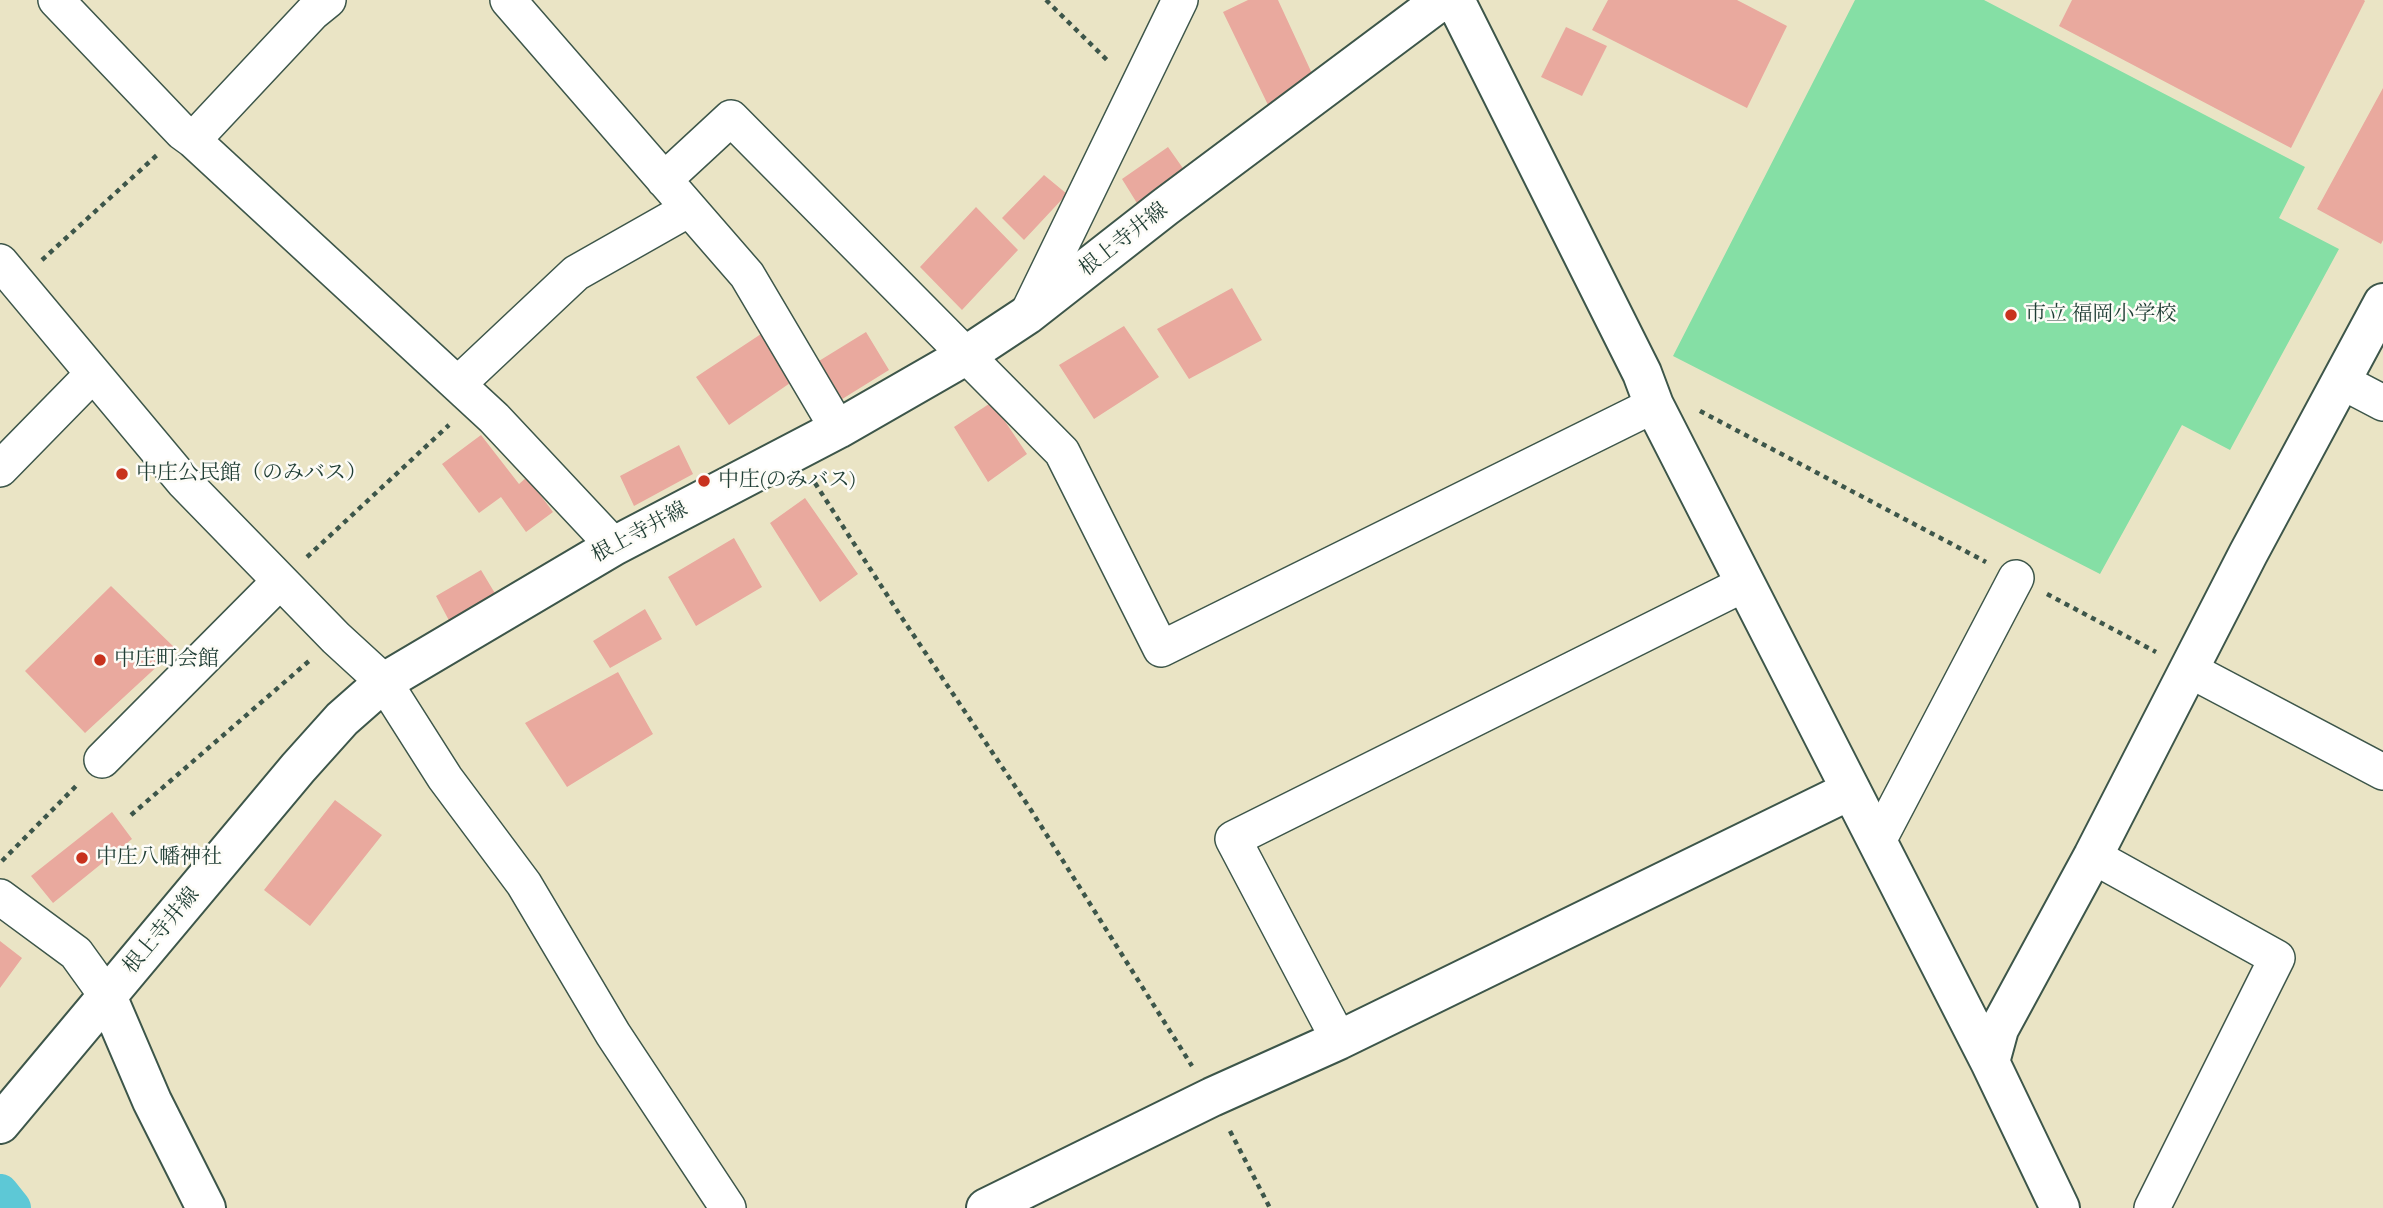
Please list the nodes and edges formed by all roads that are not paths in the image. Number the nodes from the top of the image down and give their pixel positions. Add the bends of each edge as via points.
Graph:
1 (56, 0) edge
2 (508, 0) edge
3 (1180, 0) edge
4 (1443, 0) edge
5 (1455, 0) edge
6 (313, 4) edge
7 (187, 136) junction
8 (664, 180) junction
9 (689, 209) junction
10 (9, 272) edge
11 (2383, 303) edge
12 (1027, 316) junction
13 (965, 356) junction
14 (92, 375) junction
15 (2342, 381) junction
16 (467, 393) junction
17 (2383, 403) edge
18 (1654, 405) junction
19 (838, 429) junction
20 (0, 468) edge
21 (614, 546) junction
22 (2016, 578) road end
23 (280, 581) junction
24 (1744, 584) junction
25 (2188, 669) junction
26 (384, 681) junction
27 (102, 760) road end
28 (2380, 764) edge
29 (1851, 790) junction
30 (1878, 841) junction
31 (2093, 856) junction
32 (0, 897) edge
33 (107, 996) junction
34 (1339, 1040) junction
35 (1990, 1062) junction
36 (0, 1124) edge
37 (206, 1208) edge
38 (729, 1208) edge
39 (986, 1208) edge
40 (2060, 1208) edge
41 (2152, 1208) edge

1 - 7 street
2 - 8 street
3 - 12 street
4 - 12 street, 根上寺井線
5 - 18 street
6 - 7 street
7 - 16 street
8 - 9 street
8 - 13 street via 731,118
9 - 16 street via 576,273
9 - 19 street via 747,275
10 - 14 street
11 - 15 street
12 - 13 street, 根上寺井線
13 - 18 street via 1062,452 1161,649
13 - 19 street, 根上寺井線
14 - 20 street
14 - 23 street via 184,482
15 - 17 street
15 - 25 street
16 - 21 street
18 - 24 street
19 - 21 street, 根上寺井線
21 - 26 street, 根上寺井線
22 - 30 street
23 - 26 street
23 - 27 street
24 - 29 street
24 - 34 street via 1233,839
25 - 28 street
25 - 31 street
26 - 33 street, 根上寺井線 via 342,719
26 - 38 street via 445,778 524,884 613,1034
29 - 30 street
29 - 34 street
30 - 35 street
31 - 35 street via 1999,1029
31 - 41 street via 2277,958
32 - 33 street via 76,953
33 - 36 street, 根上寺井線
33 - 37 street via 152,1101
34 - 39 street
35 - 40 street

